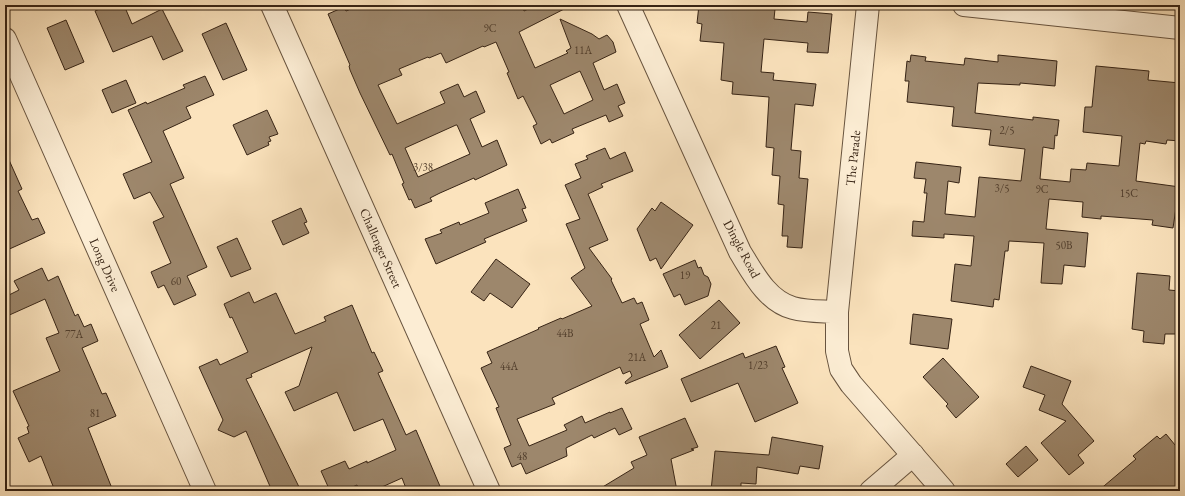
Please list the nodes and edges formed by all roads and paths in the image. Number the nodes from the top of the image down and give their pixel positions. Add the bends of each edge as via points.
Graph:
1 (272, 5) edge
2 (628, 5) edge
3 (868, 5) edge
4 (964, 5) edge
5 (1180, 28) edge
6 (5, 39) edge
7 (837, 312) junction
8 (913, 455) junction
9 (205, 491) edge
10 (489, 491) edge
11 (871, 491) edge
12 (944, 491) edge

1 - 10 street, Challenger Street
2 - 7 street, Dingle Road via 740,252 752,273 770,294 792,308
3 - 7 street, The Parade
4 - 5 street
6 - 9 street, Long Drive
7 - 8 street via 837,351 842,369 851,384
8 - 11 street
8 - 12 street

